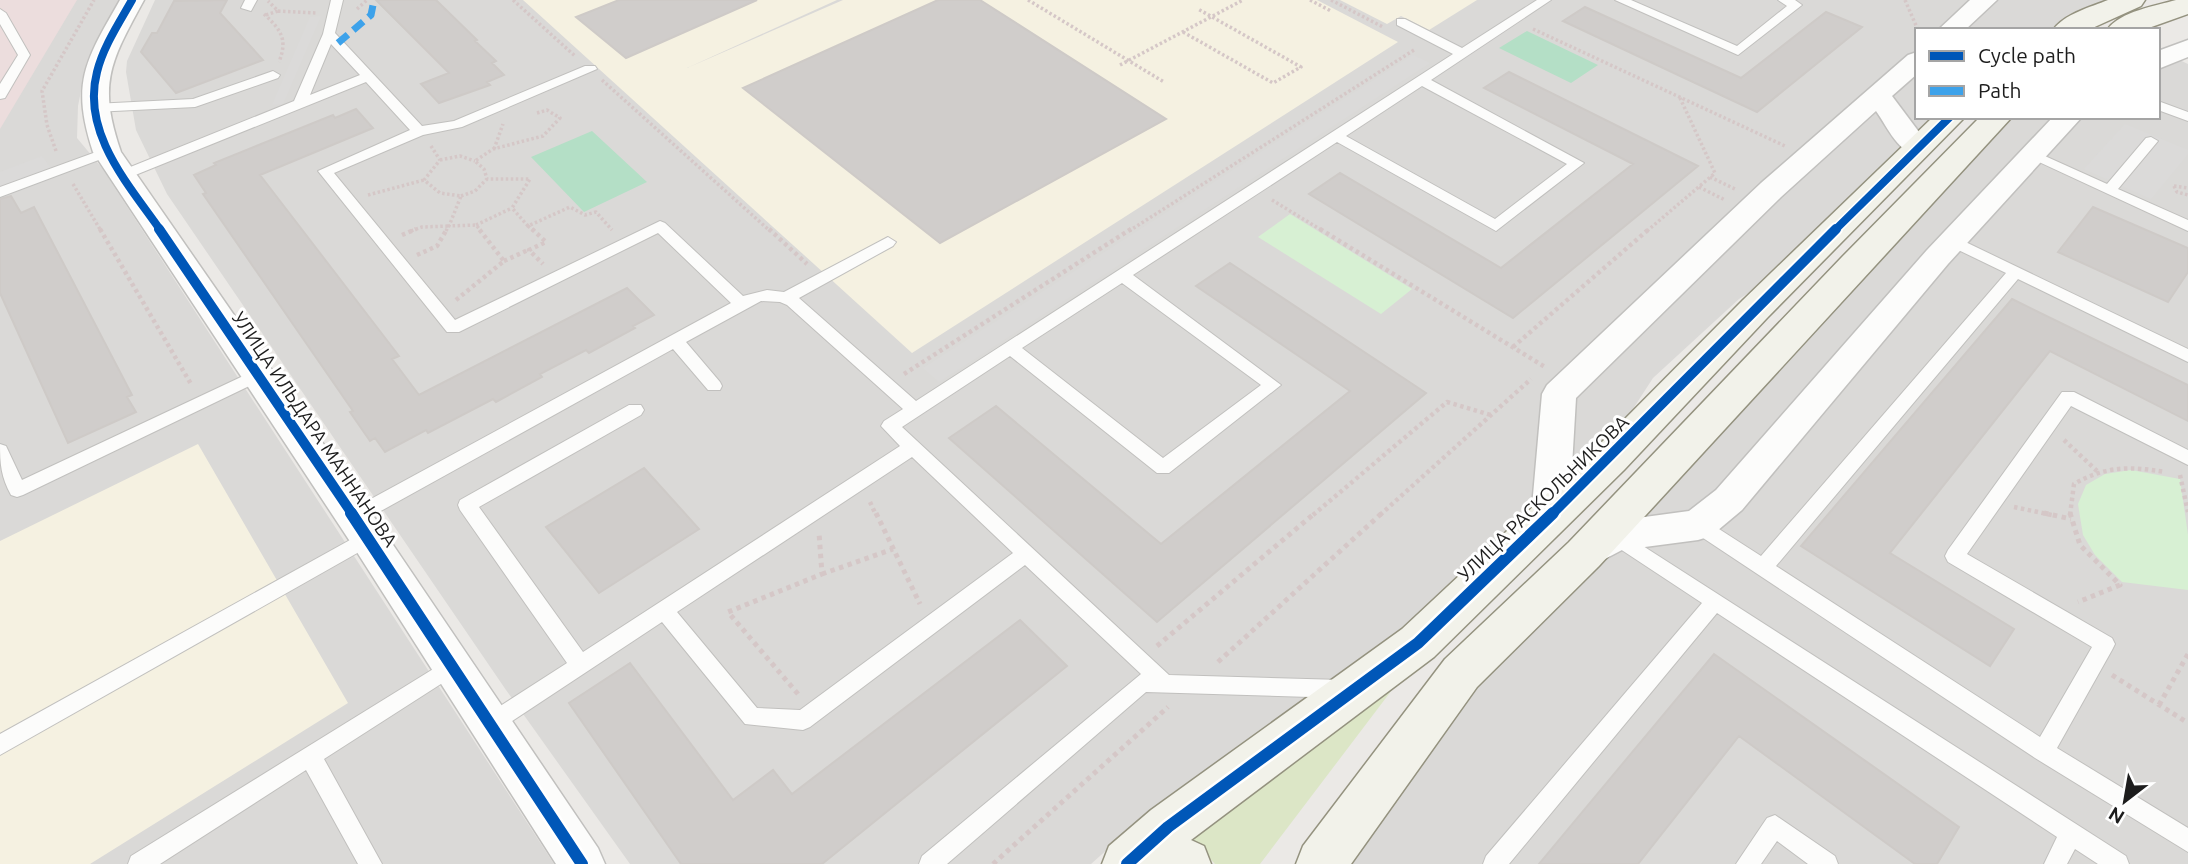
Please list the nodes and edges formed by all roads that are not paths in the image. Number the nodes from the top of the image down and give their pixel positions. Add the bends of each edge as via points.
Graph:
1 (132, 0) edge
2 (337, 0) edge
3 (1545, 0) edge
4 (1621, 0) edge
5 (1784, 0) edge
6 (2132, 0) edge
7 (1981, 1) edge
8 (2188, 5) edge
9 (0, 13) edge
10 (1401, 22) dead end
11 (1952, 28) edge
12 (2071, 28) edge
13 (2126, 28) edge
14 (329, 34) junction
15 (2188, 48) edge
16 (1461, 53) junction
17 (2160, 60) edge
18 (1915, 62) edge
19 (590, 69) road end
20 (273, 75) road end
21 (368, 76) junction
22 (1420, 80) junction
23 (0, 95) edge
24 (1878, 96) junction
25 (300, 103) junction
26 (2160, 105) edge
27 (94, 108) junction
28 (2188, 117) edge
29 (1948, 119) edge
30 (1995, 119) edge
31 (2067, 119) edge
32 (419, 131) junction
33 (1335, 135) junction
34 (2151, 141) dead end
35 (1917, 148) junction
36 (2031, 155) junction
37 (115, 163) junction
38 (2109, 190) junction
39 (0, 192) edge
40 (2188, 226) edge
41 (888, 242) dead end
42 (1953, 242) junction
43 (2016, 272) junction
44 (1121, 274) junction
45 (786, 298) junction
46 (743, 304) junction
47 (675, 341) junction
48 (1010, 347) junction
49 (2188, 356) edge
50 (258, 375) junction
51 (714, 386) dead end
52 (914, 409) junction
53 (635, 410) dead end
54 (913, 447) junction
55 (2184, 456) edge
56 (2, 461) edge
57 (1550, 518) junction
58 (1699, 525) junction
59 (361, 527) junction
60 (1600, 545) junction
61 (1026, 554) junction
62 (1763, 568) junction
63 (1715, 602) junction
64 (664, 610) junction
65 (580, 665) junction
66 (452, 667) junction
67 (1164, 683) junction
68 (1357, 689) junction
69 (490, 724) junction
70 (0, 745) edge
71 (2043, 751) junction
72 (310, 756) junction
73 (2071, 834) junction
74 (2188, 841) edge
75 (139, 864) edge
76 (371, 864) edge
77 (582, 864) edge
78 (930, 864) edge
79 (1129, 864) edge
80 (1186, 864) edge
81 (1321, 864) edge
82 (1494, 864) edge
83 (1747, 864) edge
84 (1827, 864) edge
85 (2055, 864) edge
86 (2118, 864) edge

1 - 27 street, УЛИЦА ИЛЬДАРА МАННАНОВА via 97,66
2 - 14 lane
3 - 16 lane
4 - 5 lane via 1738,51 1796,5
6 - 12 street
7 - 11 street
8 - 13 street
9 - 23 lane via 24,55
10 - 16 lane
14 - 21 lane
14 - 25 lane
15 - 17 street
16 - 22 lane
18 - 24 street
19 - 32 lane via 457,124
20 - 27 lane via 201,102
21 - 25 lane
21 - 32 lane
22 - 33 lane
22 - 33 lane via 1577,163 1496,226
24 - 35 street
24 - 57 street via 1558,374
25 - 37 lane
26 - 28 lane
27 - 37 street, УЛИЦА ИЛЬДАРА МАННАНОВА
29 - 35 street, УЛИЦА РАСКОЛЬНИКОВА
30 - 60 street via 1854,265
31 - 36 street
32 - 46 lane via 325,171 453,328 660,226
33 - 44 lane
34 - 38 lane
35 - 57 street, УЛИЦА РАСКОЛЬНИКОВА
36 - 38 lane
36 - 42 street
37 - 39 lane via 64,168
37 - 50 street, УЛИЦА ИЛЬДАРА МАННАНОВА
38 - 40 lane
41 - 45 lane
42 - 43 lane
42 - 58 street via 1729,500
43 - 49 lane
43 - 62 lane
44 - 48 lane
44 - 48 lane via 1273,385 1163,468
45 - 46 lane via 758,295
45 - 52 lane
46 - 47 lane
47 - 51 lane
47 - 59 lane
48 - 52 lane
50 - 56 lane via 17,490
50 - 59 street, УЛИЦА ИЛЬДАРА МАННАНОВА
52 - 54 lane via 890,426
53 - 65 lane via 467,505
54 - 61 lane
54 - 64 lane
55 - 71 lane via 2068,397 1955,556 2105,644
57 - 68 street, УЛИЦА РАСКОЛЬНИКОВА via 1418,643
58 - 60 street
58 - 62 lane
59 - 66 street, УЛИЦА ИЛЬДАРА МАННАНОВА
59 - 70 lane
60 - 63 lane
60 - 81 street via 1461,673
61 - 64 lane via 803,720 752,717
61 - 67 lane
62 - 71 lane
63 - 73 lane
63 - 82 lane
64 - 65 lane
65 - 69 lane
66 - 69 street, УЛИЦА ИЛЬДАРА МАННАНОВА
66 - 72 lane
67 - 68 lane
67 - 78 lane via 1142,683
68 - 79 street, УЛИЦА РАСКОЛЬНИКОВА via 1168,827
69 - 77 street, УЛИЦА ИЛЬДАРА МАННАНОВА
71 - 74 lane
72 - 75 lane
72 - 76 lane
73 - 85 lane
73 - 86 lane
79 - 80 street via 1153,848
83 - 84 lane via 1775,826

